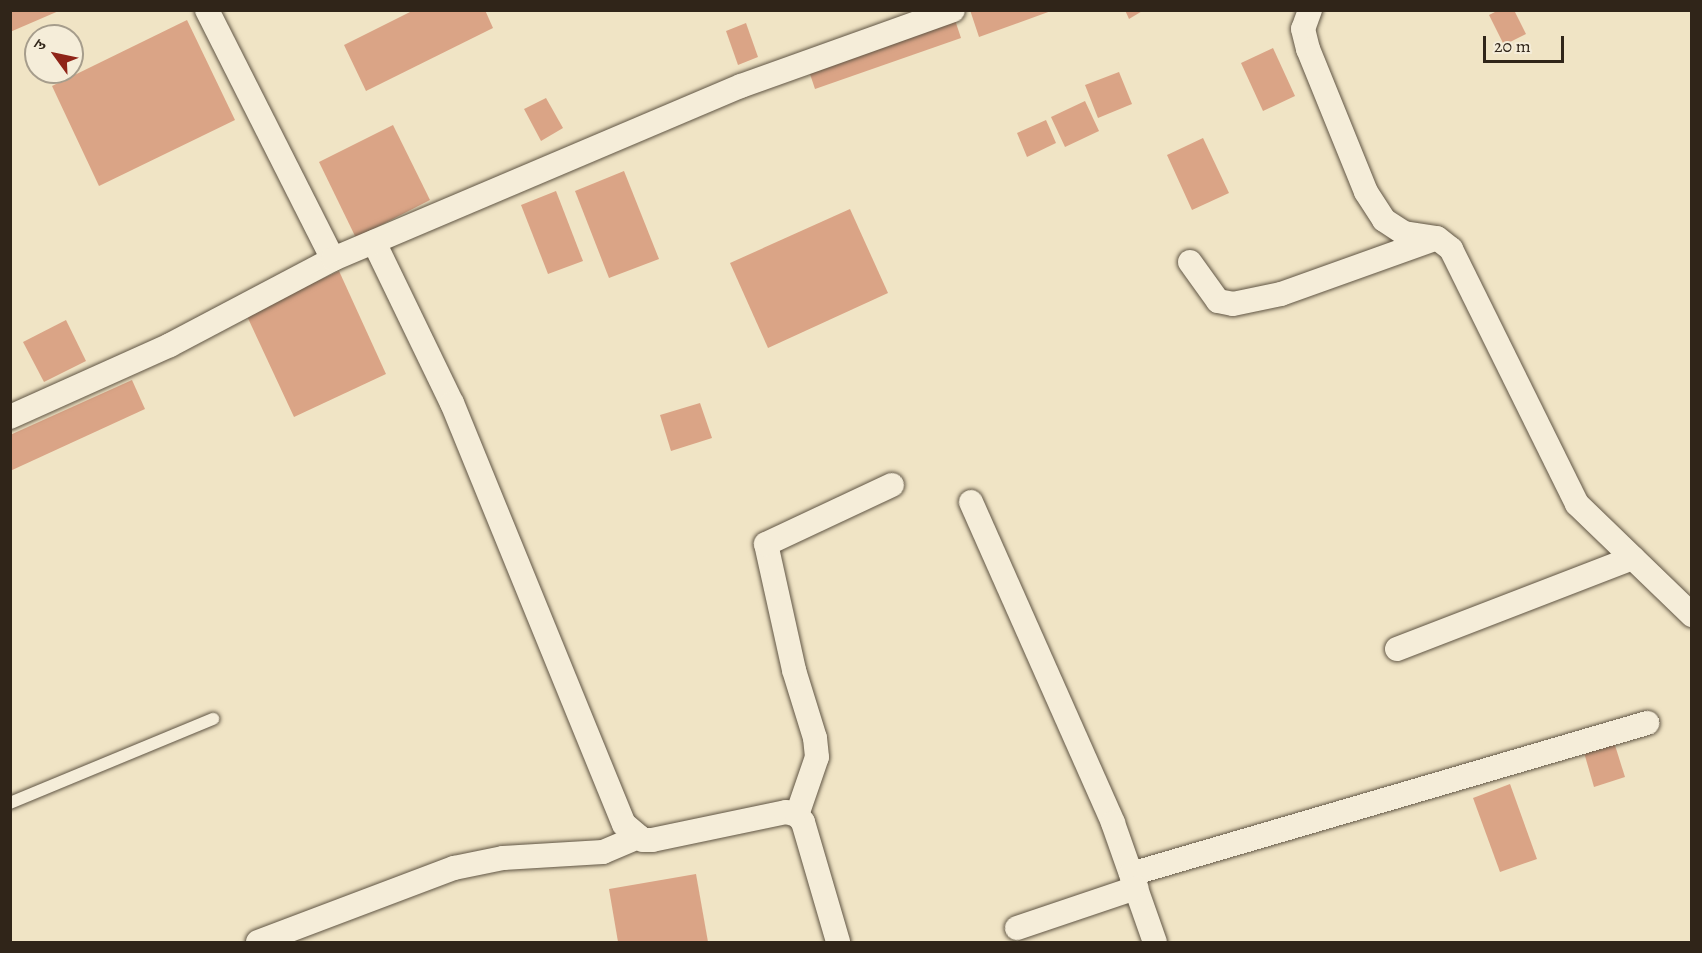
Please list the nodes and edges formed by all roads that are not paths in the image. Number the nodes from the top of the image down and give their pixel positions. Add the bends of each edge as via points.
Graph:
1 (207, 10) edge
2 (1310, 10) edge
3 (937, 13) edge
4 (1437, 238) junction
5 (374, 242) junction
6 (333, 259) junction
7 (1190, 262) dead end
8 (10, 417) edge
9 (892, 485) dead end
10 (971, 502) dead end
11 (1632, 558) junction
12 (1692, 615) edge
13 (1397, 649) dead end
14 (213, 719) dead end
15 (1647, 723) dead end
16 (10, 803) edge
17 (797, 815) junction
18 (639, 837) junction
19 (1133, 881) junction
20 (1017, 928) dead end
21 (258, 942) edge
22 (838, 942) edge
23 (1155, 942) edge

1 - 6 street
2 - 4 street via 1303,29 1308,49 1366,192 1384,220 1404,233
3 - 5 street via 741,86
4 - 7 street via 1281,294 1233,304 1218,301
4 - 11 street via 1461,266 1577,504
5 - 6 street
5 - 18 street via 452,403 624,825
6 - 8 street via 171,345
9 - 17 street via 766,544 794,670 815,738 817,757
10 - 19 street via 1113,823
11 - 12 street
11 - 13 street
14 - 16 lane
15 - 19 street
17 - 18 street via 786,812 652,840
17 - 22 street via 803,822
18 - 21 street via 603,852 503,858 454,867
19 - 20 street
19 - 23 street

